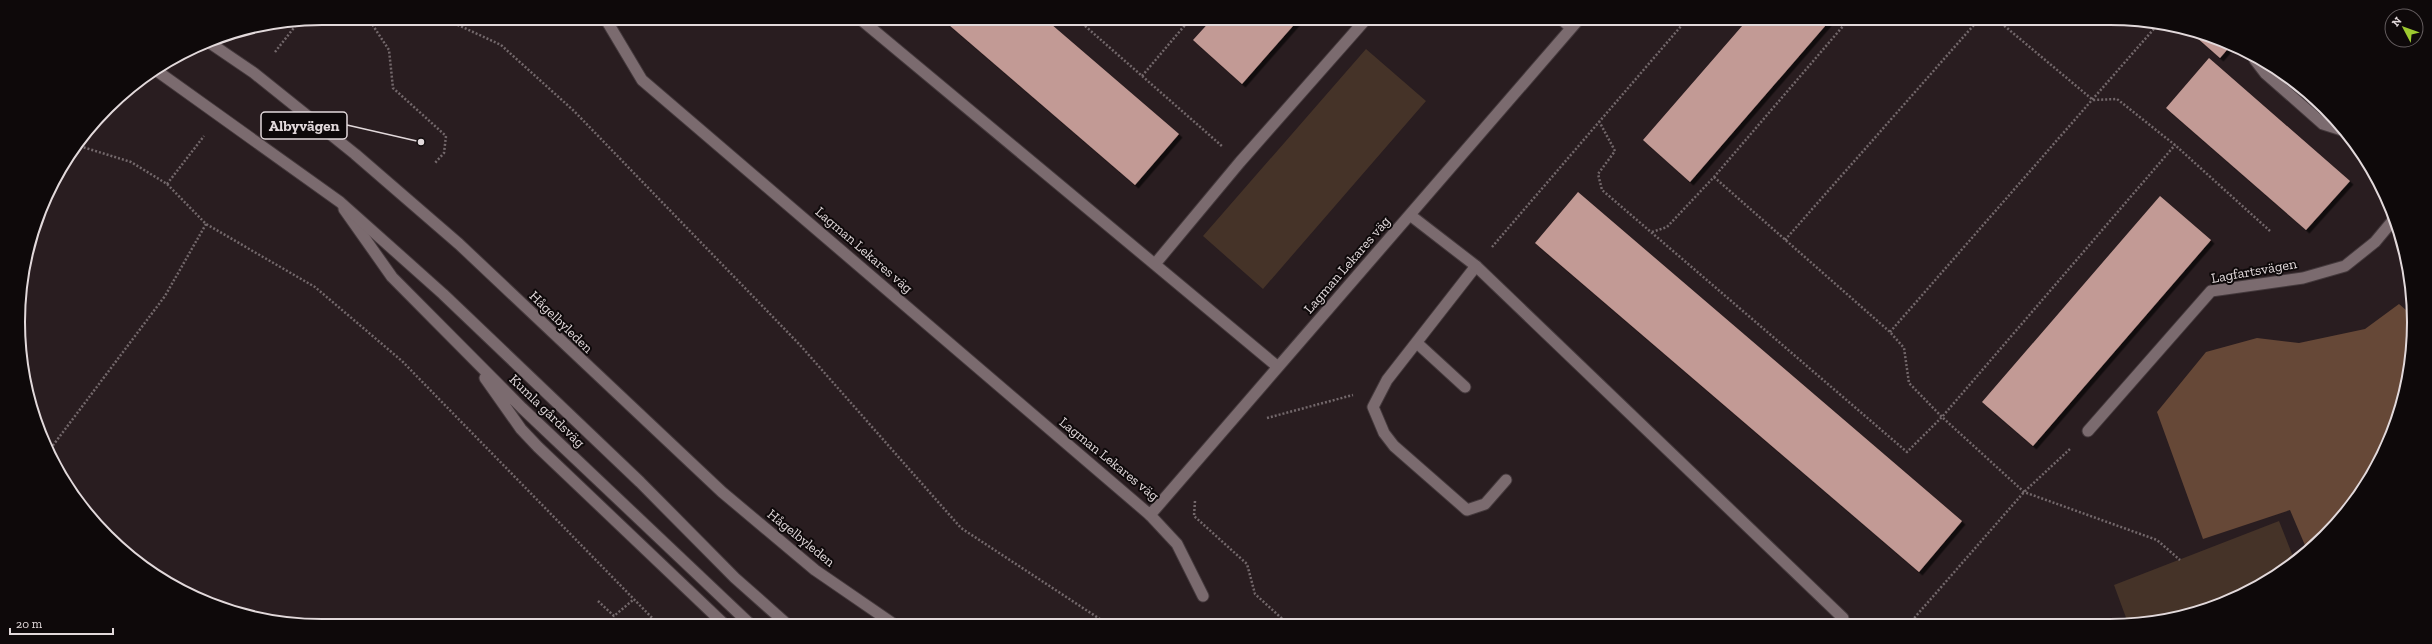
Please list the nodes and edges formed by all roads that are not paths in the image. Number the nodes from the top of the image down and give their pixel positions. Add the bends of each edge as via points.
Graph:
1 (608, 25) edge
2 (867, 25) edge
3 (1361, 25) edge
4 (1568, 25) edge
5 (1574, 25) edge
6 (1572, 28) junction
7 (214, 46) edge
8 (2260, 66) edge
9 (160, 73) edge
10 (2334, 128) edge
11 (340, 202) junction
12 (1410, 215) junction
13 (2390, 224) edge
14 (1155, 264) junction
15 (1476, 266) junction
16 (1417, 343) junction
17 (468, 354) junction
18 (1278, 367) junction
19 (1466, 387) dead end
20 (2088, 431) road end
21 (1506, 480) dead end
22 (1150, 515) junction
23 (1203, 596) dead end
24 (1843, 618) dead end
25 (718, 619) edge
26 (745, 619) edge
27 (781, 619) edge
28 (886, 619) edge

1 - 22 street, Lagman Lekares väg via 642,80
2 - 14 street
3 - 14 street via 1240,162
4 - 6 street
5 - 6 street, Lagman Lekares väg
6 - 12 street, Lagman Lekares väg
7 - 28 street, Hågelbyleden via 254,73 459,244 592,372 739,507 815,570
8 - 10 street via 2323,124
9 - 11 street
11 - 17 street, Kumla gårdsväg via 392,277
11 - 27 street via 443,294 640,482 735,578
12 - 15 street
12 - 18 street, Lagman Lekares väg
13 - 20 street, Lagfartsvägen via 2375,242 2345,266 2303,278 2210,291
14 - 18 street
15 - 16 street
15 - 24 street
16 - 19 street
16 - 21 street via 1387,380 1373,407 1384,433 1394,446 1467,510 1485,504
17 - 25 street via 521,429 638,545
17 - 26 street, Kumla gårdsväg
18 - 22 street, Lagman Lekares väg
22 - 23 street via 1177,544

